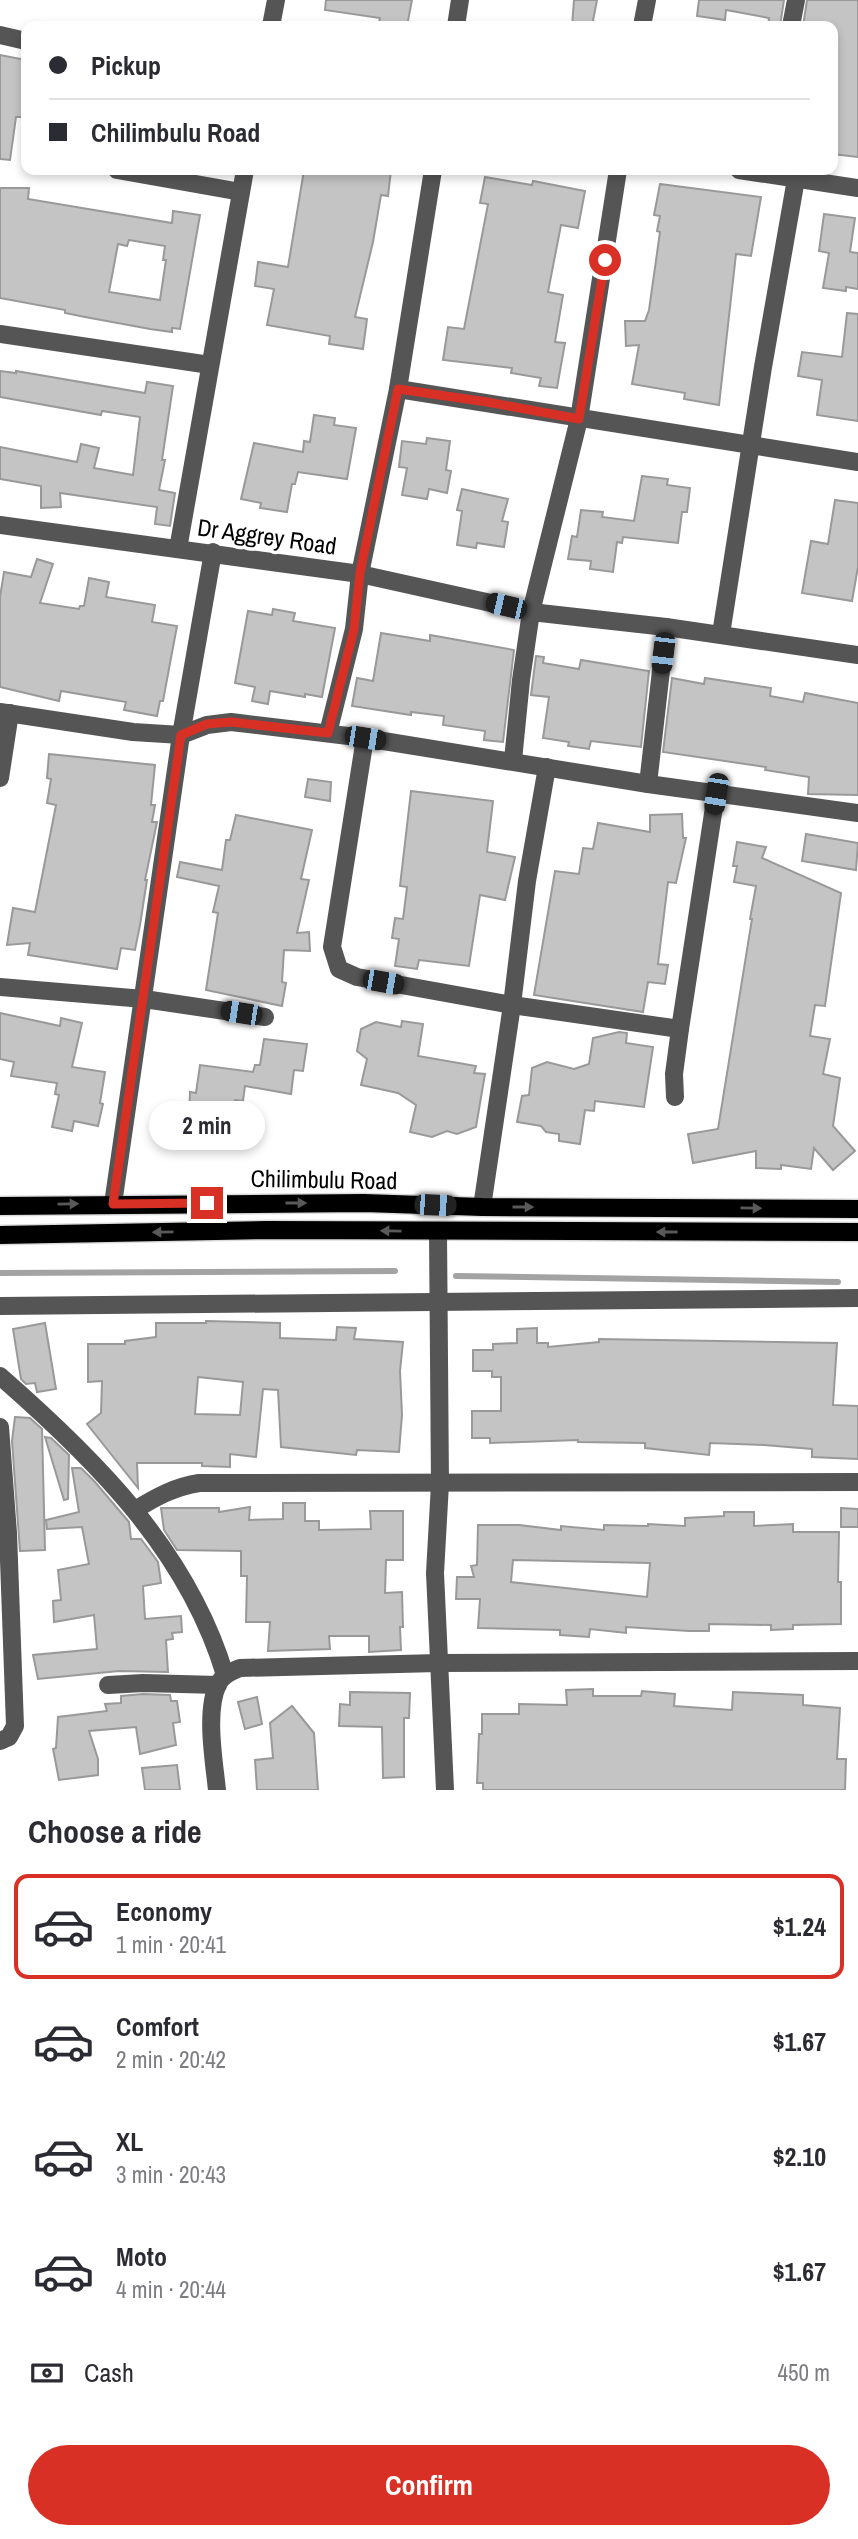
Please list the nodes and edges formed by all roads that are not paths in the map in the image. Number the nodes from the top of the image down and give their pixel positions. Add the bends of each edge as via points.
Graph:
1 (276, 0) edge
2 (460, 0) edge
3 (647, 0) edge
4 (796, 0) edge
5 (272, 21) edge
6 (457, 21) edge
7 (643, 21) edge
8 (793, 21) edge
9 (0, 35) edge
10 (21, 40) edge
11 (145, 175) edge
12 (244, 175) edge
13 (432, 175) edge
14 (617, 175) edge
15 (782, 175) edge
16 (796, 179) junction
17 (858, 188) edge
18 (241, 192) junction
19 (0, 334) edge
20 (210, 365) junction
21 (398, 389) junction
22 (579, 419) junction
23 (752, 444) junction
24 (858, 462) edge
25 (0, 525) edge
26 (178, 549) junction
27 (213, 552) junction
28 (360, 573) junction
29 (530, 612) junction
30 (666, 627) junction
31 (722, 634) junction
32 (858, 655) edge
33 (5, 713) edge
34 (328, 733) junction
35 (181, 735) junction
36 (365, 738) junction
37 (513, 761) junction
38 (547, 767) junction
39 (0, 778) edge
40 (648, 784) junction
41 (716, 794) junction
42 (858, 813) edge
43 (0, 987) edge
44 (144, 999) junction
45 (512, 1005) junction
46 (265, 1017) dead end
47 (680, 1029) junction
48 (675, 1097) dead end
49 (113, 1204) junction
50 (0, 1206) edge
51 (482, 1207) junction
52 (858, 1209) edge
53 (438, 1232) junction
54 (858, 1233) edge
55 (0, 1235) edge
56 (858, 1298) edge
57 (439, 1304) junction
58 (0, 1306) edge
59 (0, 1376) edge
60 (0, 1427) edge
61 (858, 1482) edge
62 (440, 1484) junction
63 (135, 1510) junction
64 (858, 1661) edge
65 (438, 1663) junction
66 (221, 1680) junction
67 (107, 1685) dead end
68 (0, 1741) edge
69 (217, 1790) edge
70 (445, 1790) edge

1 - 5 street
2 - 6 street
3 - 7 street
4 - 8 street
9 - 10 street
11 - 18 street
12 - 18 street
13 - 21 street
14 - 22 street
15 - 16 street
16 - 17 street
16 - 23 street
18 - 20 street
19 - 20 street
20 - 26 street
21 - 22 street
21 - 28 street
22 - 23 street
22 - 29 street
23 - 24 street
23 - 31 street
25 - 26 street, Dr Aggrey Road
26 - 27 street, Dr Aggrey Road
27 - 28 street, Dr Aggrey Road
27 - 35 street
28 - 29 street, Dr Aggrey Road
28 - 34 street via 354,629
29 - 30 street, Dr Aggrey Road
29 - 37 street
30 - 31 street, Dr Aggrey Road
30 - 40 street
31 - 32 street, Dr Aggrey Road
33 - 35 street
33 - 39 street
34 - 35 street via 231,722 207,724
34 - 36 street
35 - 44 street
36 - 37 street
36 - 45 street via 332,947 339,969 356,977
37 - 38 street
38 - 40 street
38 - 45 street
40 - 41 street
41 - 42 street
41 - 47 street
43 - 44 street
44 - 46 street
44 - 49 street
45 - 47 street
45 - 51 street
47 - 48 street
50 -> 49 main road, Chilimbulu Road
49 -> 51 main road, Chilimbulu Road
51 -> 52 main road, Chilimbulu Road
54 -> 53 main road
53 -> 55 main road
53 - 57 street
56 - 57 street
57 - 58 street
57 - 62 street
59 - 63 street via 56,1425
60 - 68 street via 15,1726 9,1737
61 - 62 street
62 - 63 street via 199,1483 162,1493
62 - 65 street via 435,1573
63 - 66 street via 173,1561 204,1615
64 - 65 street
65 - 66 street via 240,1668
65 - 70 street
66 - 67 street
66 - 69 street via 213,1706

